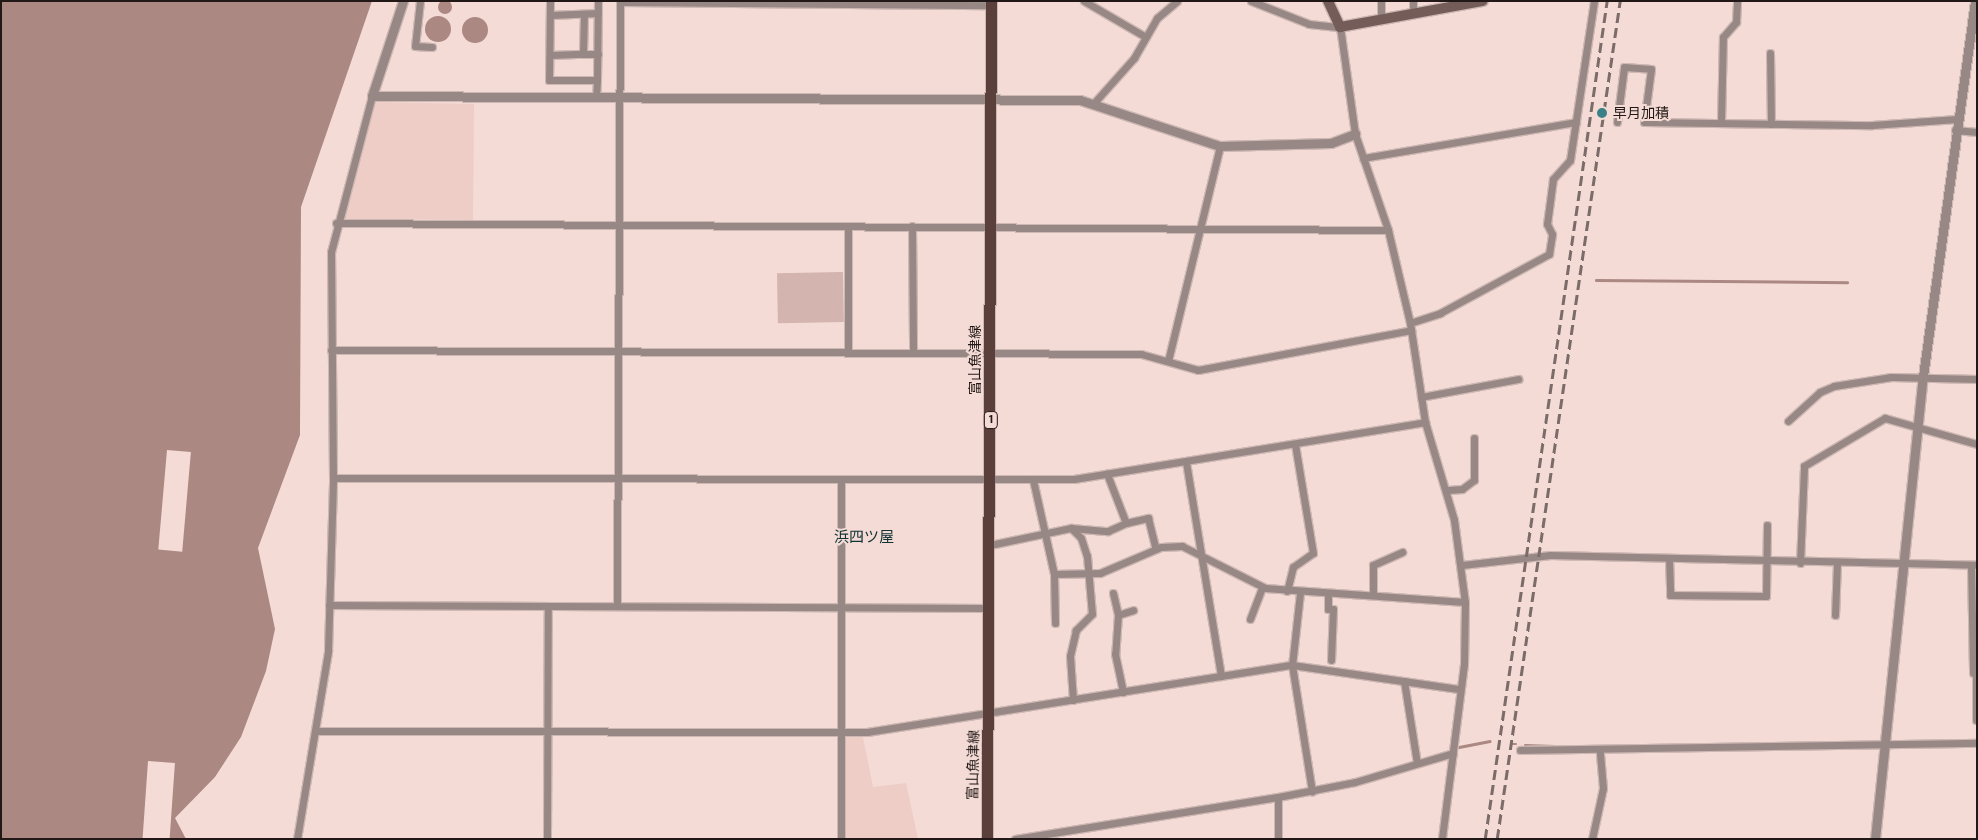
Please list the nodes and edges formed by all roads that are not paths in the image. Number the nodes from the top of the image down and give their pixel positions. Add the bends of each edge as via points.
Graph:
1 (402, 1) edge
2 (420, 1) edge
3 (550, 1) edge
4 (598, 1) edge
5 (1084, 1) edge
6 (1177, 1) edge
7 (1251, 1) edge
8 (1328, 1) edge
9 (1381, 1) edge
10 (1413, 1) edge
11 (1483, 1) edge
12 (1594, 1) edge
13 (1737, 1) edge
14 (1975, 1) edge
15 (620, 2) edge
16 (991, 3) edge
17 (1413, 12) junction
18 (598, 13) junction
19 (584, 14) junction
20 (550, 15) junction
21 (1380, 19) junction
22 (1340, 27) junction
23 (1144, 36) junction
24 (432, 47) dead end
25 (1770, 53) dead end
26 (583, 54) junction
27 (598, 54) junction
28 (550, 55) junction
29 (597, 80) junction
30 (372, 96) junction
31 (596, 98) junction
32 (621, 98) junction
33 (990, 100) junction
34 (1093, 104) junction
35 (1957, 119) junction
36 (1576, 122) junction
37 (1617, 122) dead end
38 (1721, 124) junction
39 (1771, 124) junction
40 (1955, 130) junction
41 (1977, 132) edge
42 (1356, 134) junction
43 (1220, 146) junction
44 (1363, 158) junction
45 (336, 223) junction
46 (619, 225) junction
47 (848, 226) junction
48 (912, 226) junction
49 (990, 226) junction
50 (1201, 227) junction
51 (1388, 230) junction
52 (1410, 327) junction
53 (332, 350) junction
54 (618, 351) junction
55 (848, 351) junction
56 (913, 352) junction
57 (990, 352) junction
58 (1168, 361) junction
59 (1923, 376) junction
60 (1518, 379) dead end
61 (1977, 379) edge
62 (1421, 397) junction
63 (1788, 420) dead end
64 (1425, 422) junction
65 (1918, 425) junction
66 (1474, 438) dead end
67 (1295, 444) junction
68 (1977, 444) edge
69 (1186, 462) junction
70 (1107, 474) junction
71 (333, 478) junction
72 (617, 480) junction
73 (1033, 480) junction
74 (841, 481) junction
75 (991, 481) junction
76 (1448, 490) junction
77 (1126, 523) junction
78 (1767, 525) dead end
79 (1071, 528) junction
80 (1042, 533) junction
81 (990, 545) junction
82 (1156, 549) junction
83 (1402, 552) dead end
84 (1202, 553) junction
85 (1669, 558) junction
86 (1767, 562) junction
87 (1800, 563) junction
88 (1837, 563) junction
89 (1905, 564) junction
90 (1462, 565) junction
91 (1974, 565) edge
92 (1054, 574) junction
93 (1087, 575) junction
94 (1262, 587) junction
95 (1287, 591) junction
96 (1113, 593) dead end
97 (1300, 593) junction
98 (1328, 593) junction
99 (1373, 595) junction
100 (1465, 602) junction
101 (329, 605) junction
102 (617, 606) junction
103 (548, 607) junction
104 (841, 608) junction
105 (988, 608) junction
106 (1133, 610) dead end
107 (1835, 615) dead end
108 (1118, 616) junction
109 (1250, 619) dead end
110 (1055, 623) dead end
111 (1330, 660) dead end
112 (1292, 665) junction
113 (1975, 673) edge
114 (1221, 676) junction
115 (1404, 681) junction
116 (1458, 689) junction
117 (1123, 692) junction
118 (1073, 700) junction
119 (989, 714) junction
120 (1976, 720) dead end
121 (315, 731) junction
122 (841, 733) junction
123 (548, 734) junction
124 (1977, 743) edge
125 (1885, 746) junction
126 (1520, 750) dead end
127 (1600, 752) junction
128 (1453, 753) junction
129 (1417, 763) junction
130 (1312, 791) junction
131 (1278, 797) junction
132 (297, 839) edge
133 (547, 839) edge
134 (841, 839) edge
135 (987, 839) edge
136 (1015, 839) edge
137 (1278, 839) edge
138 (1442, 839) edge
139 (1592, 839) edge
140 (1875, 839) edge

1 - 30 street
2 - 24 street via 415,46
3 - 20 street
4 - 18 street
5 - 23 street
6 - 23 street
7 - 22 street via 1309,24
8 - 22 main road
9 - 21 street
10 - 17 street
11 - 17 main road
12 - 36 street
13 - 38 street via 1736,22 1723,36
14 - 35 street
15 - 16 street
15 - 32 street
16 - 33 main road, 富山魚津線 / 1
17 - 21 main road
18 - 19 street
18 - 27 street
19 - 20 street
19 - 26 street
20 - 28 street
21 - 22 main road
22 - 42 street
23 - 34 street via 1134,58
25 - 39 street
26 - 27 street
26 - 28 street
27 - 29 street
28 - 29 street via 549,80
29 - 31 street
30 - 31 street
30 - 45 street
31 - 32 street
32 - 33 street
32 - 46 street
33 - 34 street
33 - 49 main road, 富山魚津線 / 1
34 - 43 street
35 - 39 street via 1872,125
35 - 40 street
36 - 44 street
36 - 52 street via 1570,160 1553,179 1547,224 1552,234 1549,254
37 - 38 street via 1624,67 1650,68 1644,122
38 - 39 street
40 - 41 street
40 - 59 street
42 - 43 street via 1332,143
42 - 44 street
43 - 50 street
44 - 51 street
45 - 46 street
45 - 53 street via 329,291
46 - 47 street
46 - 54 street
47 - 48 street
47 - 55 street
48 - 49 street
48 - 56 street
49 - 50 street
49 - 57 main road, 富山魚津線 / 1
50 - 51 street
50 - 58 street
51 - 52 street
52 - 58 street via 1198,370
52 - 62 street
53 - 54 street
53 - 71 street
54 - 55 street
54 - 72 street
55 - 56 street
56 - 57 street
57 - 58 street via 1141,354
57 - 75 main road, 富山魚津線 / 1
59 - 61 street
59 - 63 street via 1834,386 1820,392
59 - 65 street
60 - 62 street
62 - 64 street
64 - 67 street
64 - 76 street
65 - 68 street
65 - 87 street via 1885,418 1804,466
65 - 89 street
66 - 76 street via 1474,480 1462,489
67 - 69 street
67 - 95 street via 1313,553 1293,567
69 - 70 street
69 - 84 street
70 - 73 street
70 - 77 street
71 - 72 street
71 - 101 street
72 - 74 street
72 - 102 street
73 - 75 street
73 - 80 street
74 - 75 street
74 - 104 street
75 - 81 main road, 富山魚津線 / 1
76 - 90 street
77 - 79 street via 1108,531
77 - 82 street via 1148,518
78 - 86 street
79 - 80 street
79 - 93 street via 1081,538 1087,556
80 - 81 street
80 - 92 street
81 - 105 main road, 富山魚津線 / 1
82 - 84 street via 1182,546
82 - 93 street
83 - 99 street via 1372,564
84 - 94 street
84 - 114 street
85 - 86 street
85 - 86 street via 1670,595 1766,596
85 - 90 street via 1550,555
86 - 87 street
87 - 88 street
88 - 89 street
88 - 107 street
89 - 91 street
89 - 125 street
90 - 100 street
91 - 113 street
92 - 93 street
92 - 110 street
93 - 118 street via 1092,614 1076,630 1070,656
94 - 95 street
94 - 109 street
95 - 97 street
96 - 108 street
97 - 98 street
97 - 112 street
98 - 99 street
98 - 111 street via 1328,609 1333,609
99 - 100 street
100 - 116 street
101 - 103 street
101 - 121 street via 328,651
102 - 103 street
102 - 104 street
103 - 123 street
104 - 105 street
104 - 122 street
105 - 119 main road, 富山魚津線 / 1
106 - 108 street
108 - 117 street via 1115,654
112 - 114 street
112 - 115 street
112 - 130 street
113 - 120 street
114 - 117 street
115 - 116 street
115 - 129 street
116 - 128 street
117 - 118 street
118 - 119 street
119 - 122 street
119 - 135 main road, 富山魚津線 / 1
121 - 123 street
121 - 132 street
122 - 123 street
122 - 134 street
123 - 133 street
124 - 125 street
125 - 127 street
125 - 140 street
126 - 127 street
127 - 139 street via 1603,788
128 - 129 street
128 - 138 street
129 - 130 street
130 - 131 street
131 - 136 street
131 - 137 street

